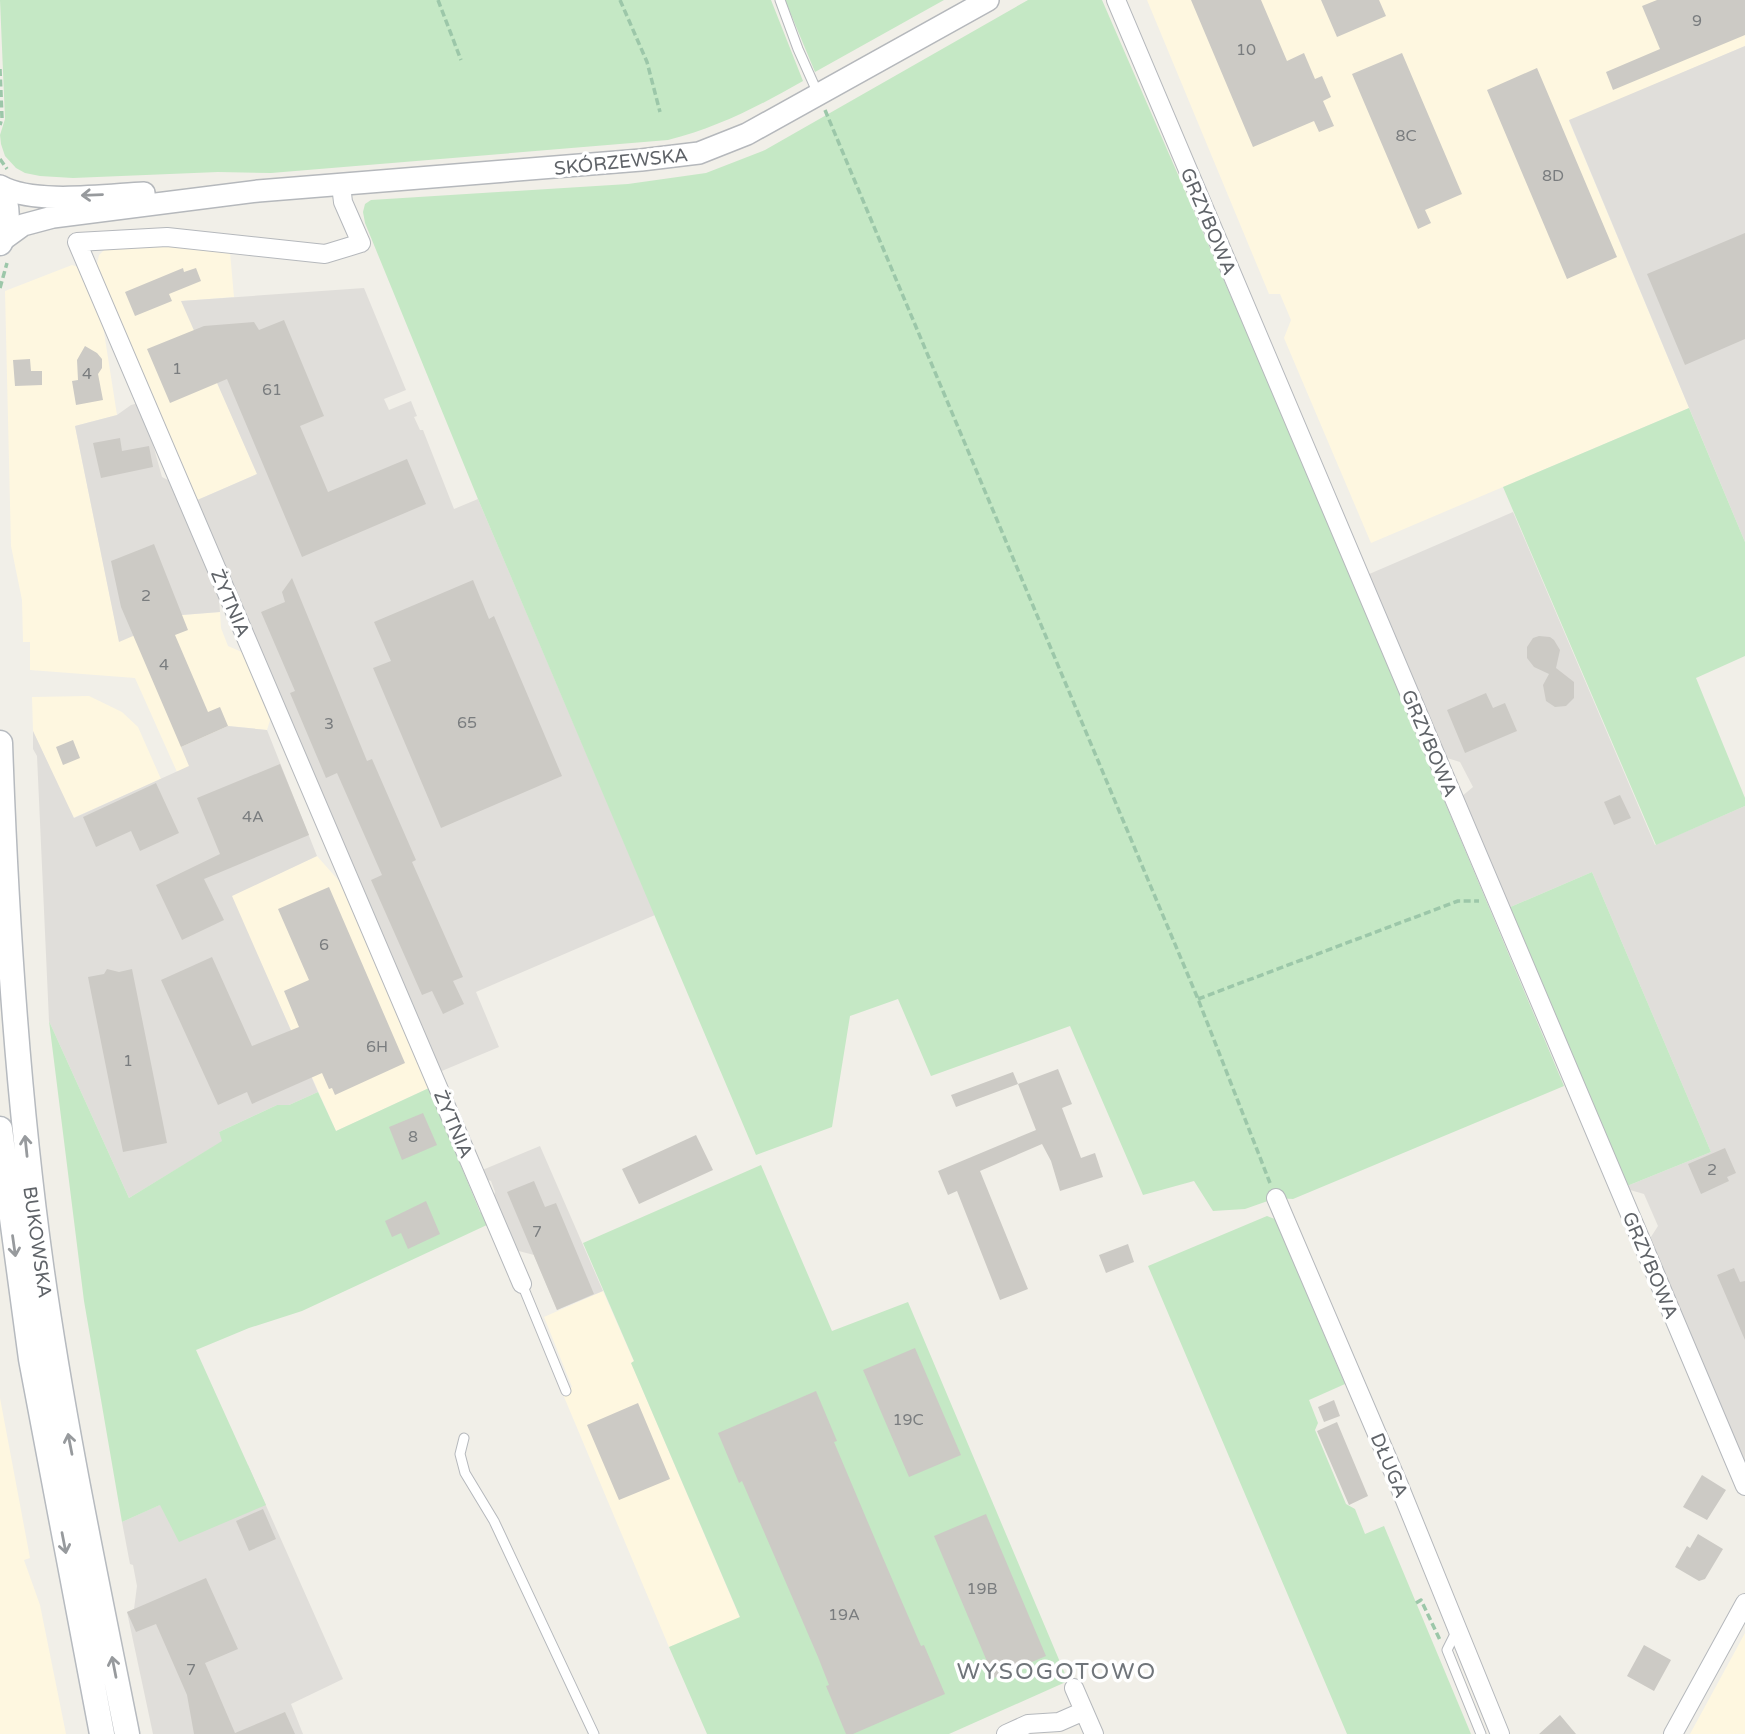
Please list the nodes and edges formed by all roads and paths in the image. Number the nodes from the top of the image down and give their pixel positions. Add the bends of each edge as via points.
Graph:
1 (438, 0) edge
2 (620, 0) edge
3 (780, 0) edge
4 (988, 0) edge
5 (1116, 0) edge
6 (461, 60) dead end
7 (0, 69) edge
8 (819, 96) junction
9 (660, 112) dead end
10 (0, 125) edge
11 (341, 185) junction
12 (0, 188) edge
13 (258, 191) junction
14 (72, 229) junction
15 (0, 242) edge
16 (0, 743) edge
17 (1495, 897) junction
18 (1198, 999) junction
19 (0, 1129) edge
20 (1276, 1198) joint
21 (522, 1284) joint
22 (566, 1391) dead end
23 (464, 1438) dead end
24 (1745, 1486) edge
25 (1416, 1603) dead end
26 (1745, 1603) edge
27 (1424, 1608) junction
28 (1419, 1610) dead end
29 (1457, 1630) junction
30 (1447, 1650) junction
31 (1074, 1688) dead end
32 (1084, 1711) junction
33 (102, 1734) edge
34 (127, 1734) edge
35 (594, 1734) edge
36 (1006, 1734) edge
37 (1094, 1734) edge
38 (1481, 1734) edge
39 (1500, 1734) edge
40 (1673, 1734) edge

1 - 6 path
2 - 9 path
3 - 8 lane
4 - 8 street, SKÓRZEWSKA
5 - 17 street, GRZYBOWA
7 - 10 path
8 - 11 street, SKÓRZEWSKA via 699,153
8 - 18 path
11 - 13 street, SKÓRZEWSKA
11 - 14 street via 343,202 361,243 325,254
13 -> 12 street, SKÓRZEWSKA via 41,197
12 - 15 main road via 7,215
13 - 14 street, SKÓRZEWSKA
14 - 15 street, SKÓRZEWSKA via 23,225
14 - 21 street, ŻYTNIA
34 -> 16 main road, BUKOWSKA via 66,1423 32,1197 11,989
17 - 18 path via 1458,901
17 - 24 street, GRZYBOWA
18 - 20 path
19 -> 33 main road, BUKOWSKA via 31,1359
20 - 29 street, DŁUGA
21 - 22 lane
23 - 35 lane via 460,1454 464,1473 494,1521
25 - 27 path via 1421,1601
26 - 40 street
27 - 28 path
27 - 30 path
29 - 30 lane
29 - 39 street, DŁUGA
30 - 38 lane
31 - 32 street
32 - 36 street
32 - 37 street

